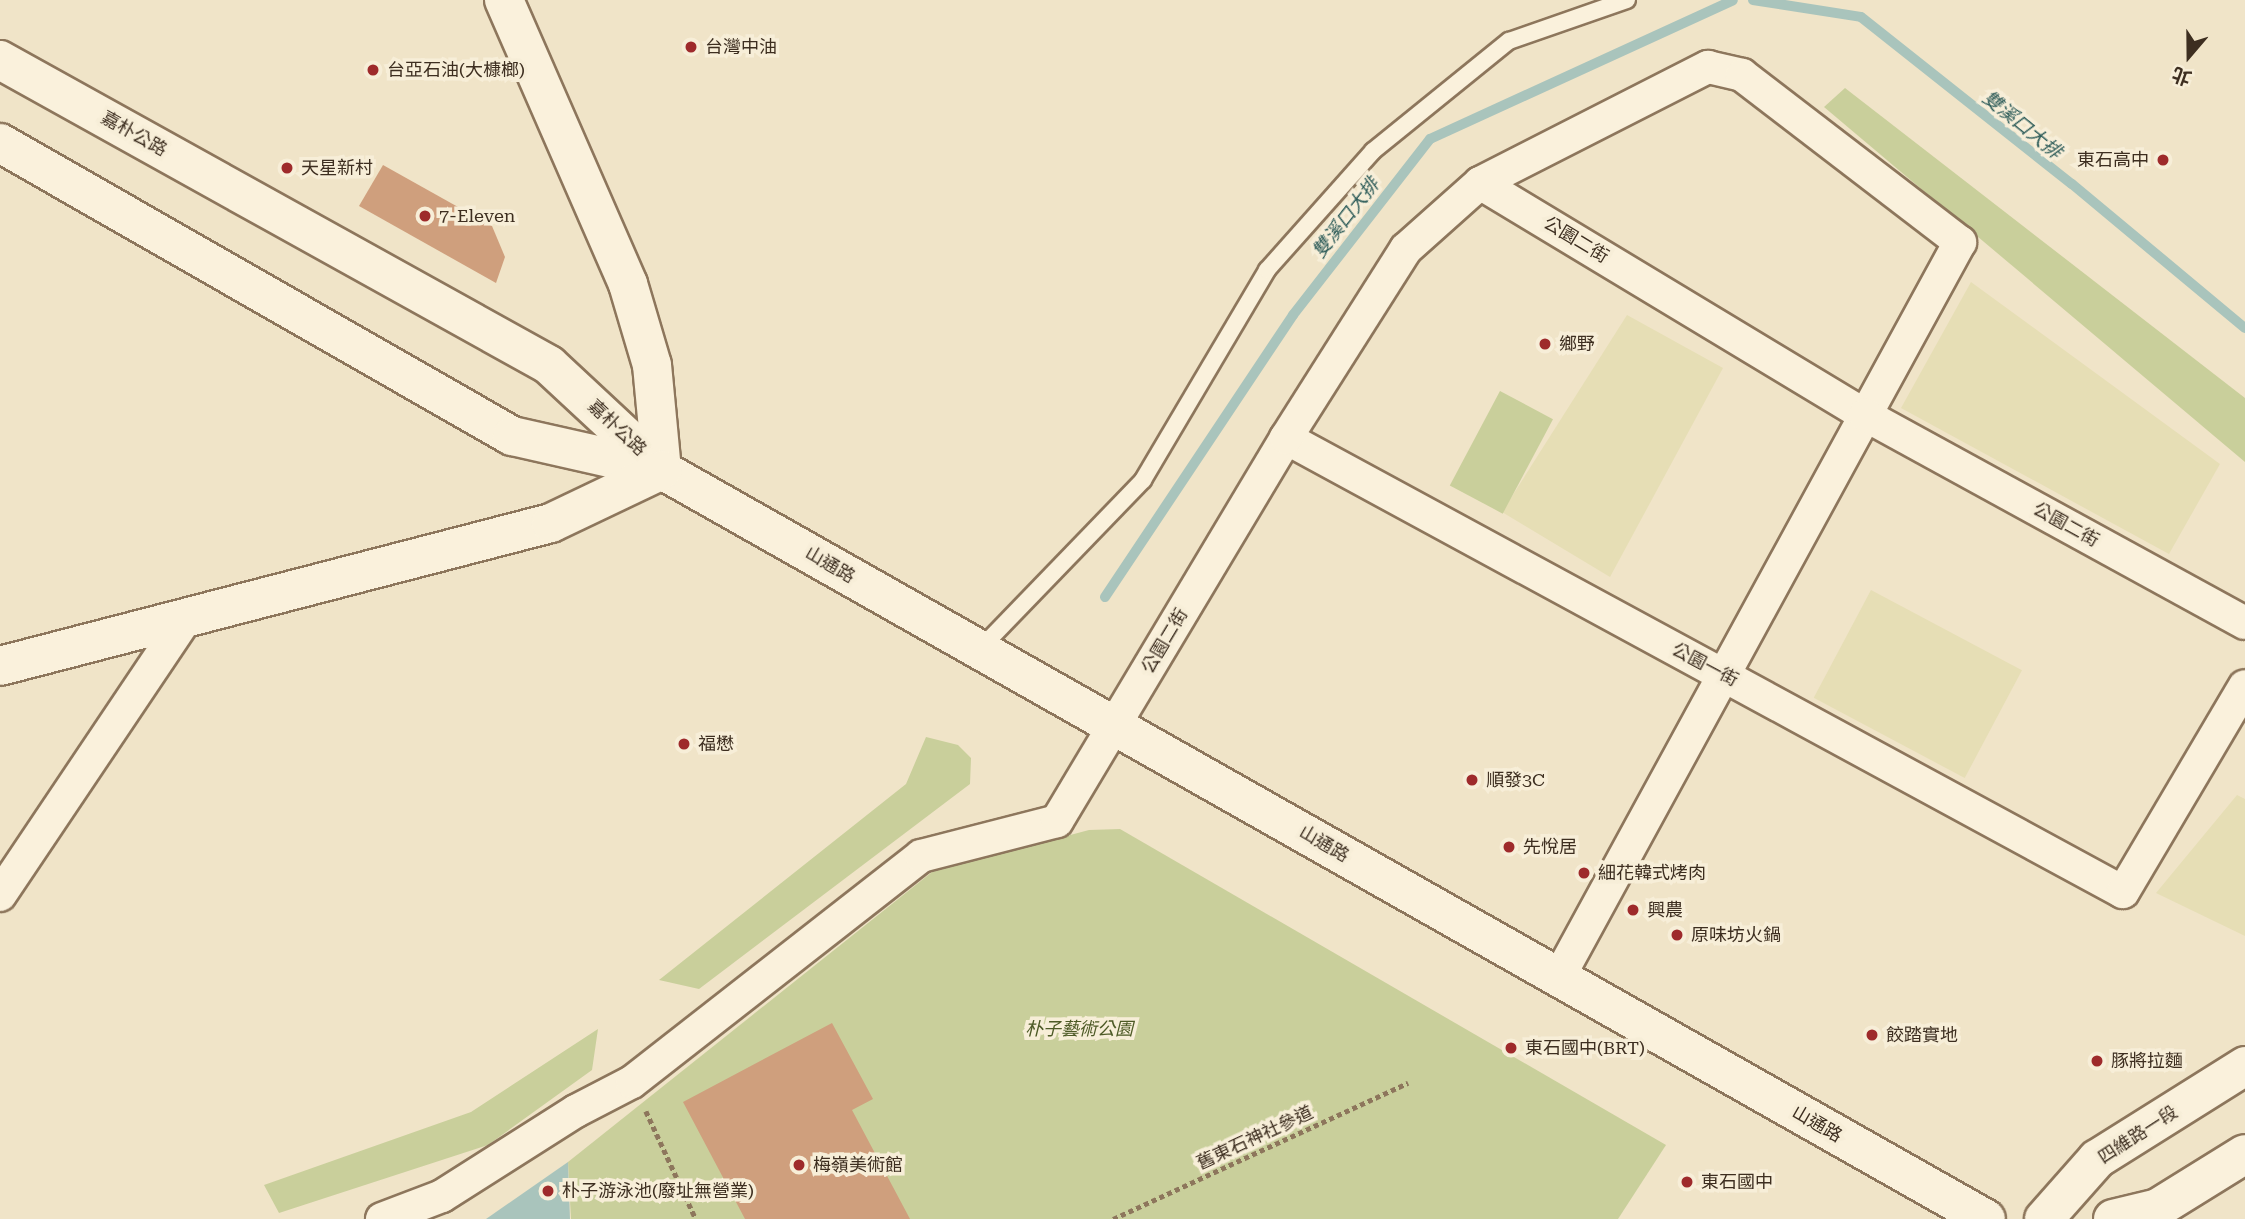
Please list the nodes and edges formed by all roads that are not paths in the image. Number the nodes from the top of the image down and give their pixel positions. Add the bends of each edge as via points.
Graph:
1 (504, 0) edge
2 (1627, 0) edge
3 (0, 60) edge
4 (0, 143) edge
5 (1480, 183) junction
6 (1865, 415) junction
7 (1286, 438) junction
8 (662, 470) junction
9 (186, 618) junction
10 (2245, 623) edge
11 (979, 650) junction
12 (0, 666) edge
13 (1722, 674) junction
14 (2245, 686) edge
15 (1115, 726) junction
16 (0, 895) edge
17 (1559, 977) junction
18 (2245, 1066) edge
19 (2245, 1154) edge
20 (382, 1219) edge
21 (1986, 1219) edge
22 (2044, 1219) edge
23 (2113, 1219) edge

1 - 8 main road via 628,284 652,365
2 - 11 lane via 1510,41 1373,151 1267,270 1143,480
3 - 8 main road, 嘉朴公路 via 549,365
4 - 8 main road, 嘉朴公路 via 512,436
5 - 6 street, 公園二街
5 - 6 street via 1708,66 1742,75 1960,242
5 - 7 street, 公園二街 via 1406,249
6 - 10 street, 公園二街
6 - 13 street
7 - 13 street, 公園一街
7 - 15 street, 公園二街
8 - 9 main road via 551,523
8 - 11 main road, 山通路
9 - 12 main road
9 - 16 street
11 - 15 main road, 山通路
13 - 14 street, 公園一街 via 2123,892
13 - 17 street
15 - 17 main road, 山通路
15 - 20 street, 公園二街 via 1057,821 921,856 632,1082 576,1111 443,1196
17 - 21 main road, 山通路
18 - 22 main road, 四維路一段 via 2097,1159
19 - 23 main road via 2158,1208

